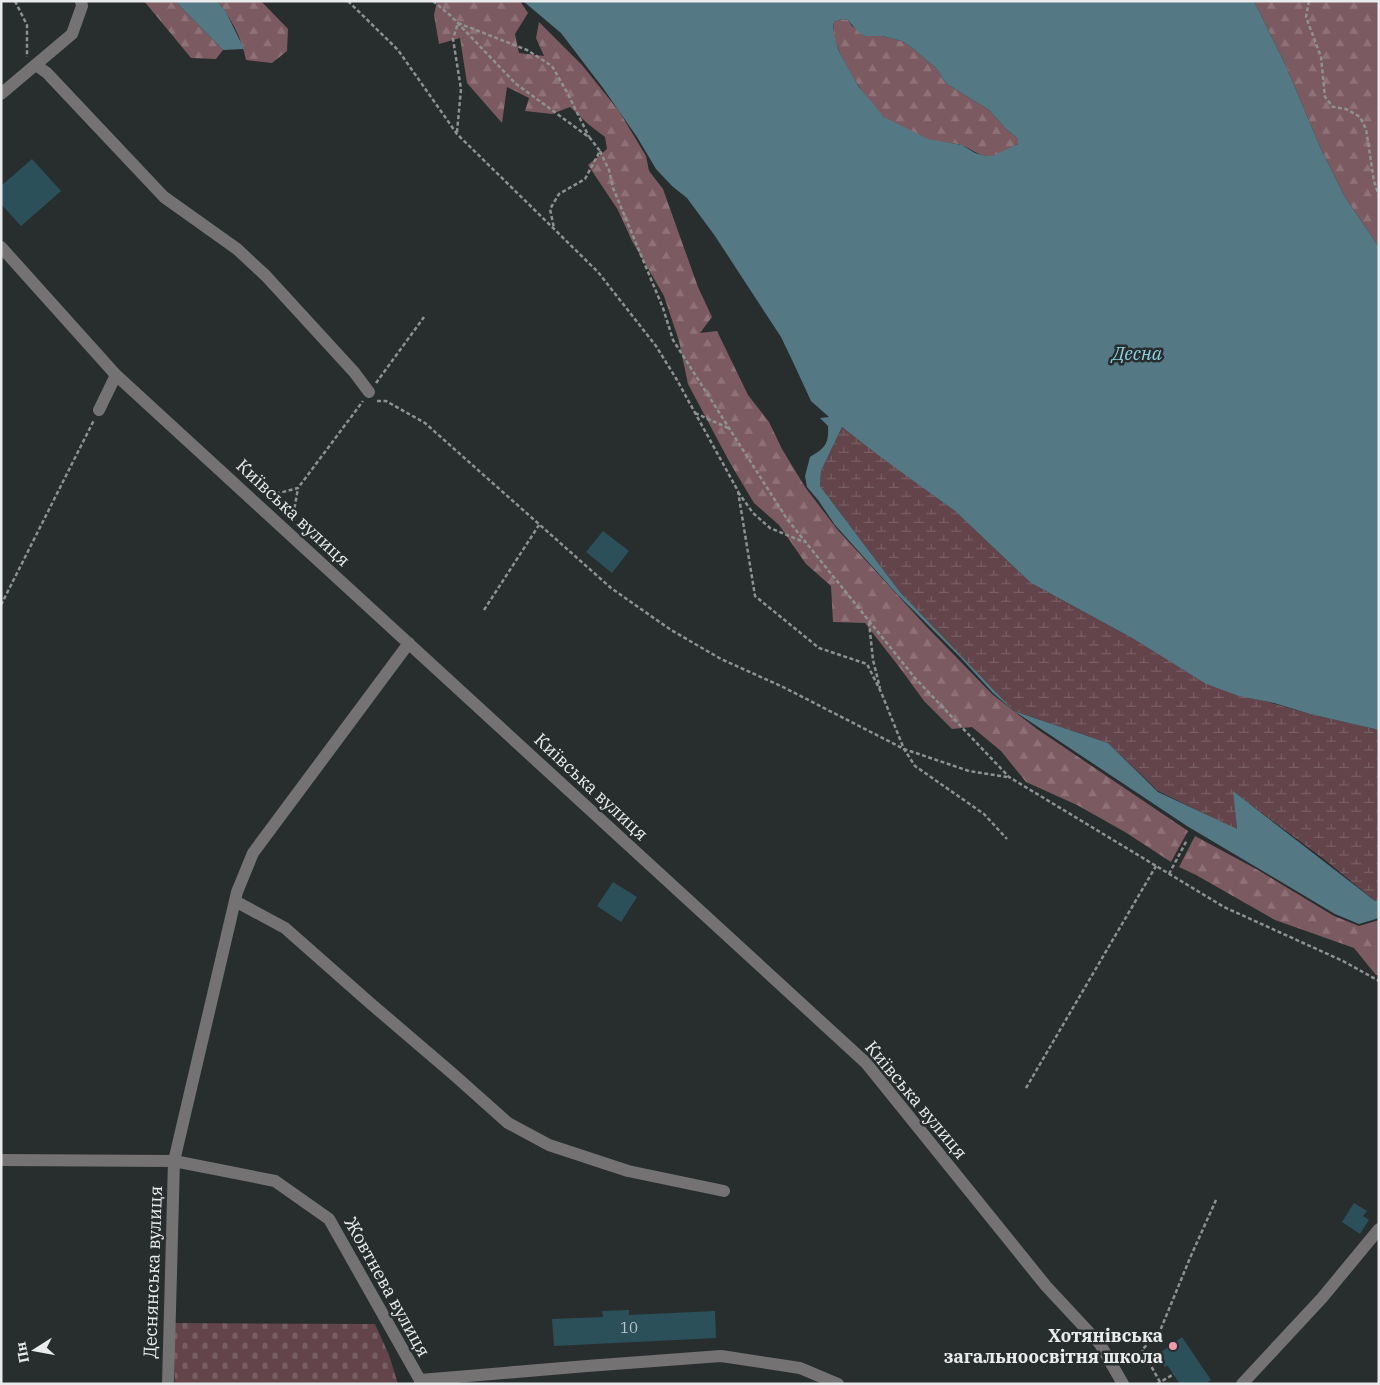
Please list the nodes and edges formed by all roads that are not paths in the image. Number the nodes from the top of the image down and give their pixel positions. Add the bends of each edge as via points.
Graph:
1 (81, 1) edge
2 (31, 69) junction
3 (1, 94) edge
4 (1, 247) edge
5 (116, 375) junction
6 (366, 397) road end
7 (99, 410) road end
8 (409, 643) junction
9 (235, 901) junction
10 (1, 1160) edge
11 (174, 1161) junction
12 (724, 1191) dead end
13 (1379, 1229) edge
14 (420, 1382) edge
15 (168, 1384) edge
16 (838, 1384) edge
17 (1123, 1384) edge
18 (1242, 1384) edge

1 - 2 street via 72,34
2 - 3 street
2 - 6 street via 48,73 164,197 237,249 266,276 354,372
4 - 5 street, Київська вулиця
5 - 7 street
5 - 8 street, Київська вулиця
8 - 9 street, Деснянська вулиця via 253,853
8 - 17 street, Київська вулиця via 866,1063 1046,1286 1100,1344
9 - 11 street, Деснянська вулиця
9 - 12 street via 285,928 508,1123 549,1145 628,1171
10 - 11 street, Жовтнева вулиця
11 - 14 street, Жовтнева вулиця via 275,1181 329,1219
11 - 15 street, Деснянська вулиця
13 - 18 street via 1322,1298
14 - 16 street, Жовтнева вулиця via 721,1356 800,1368

